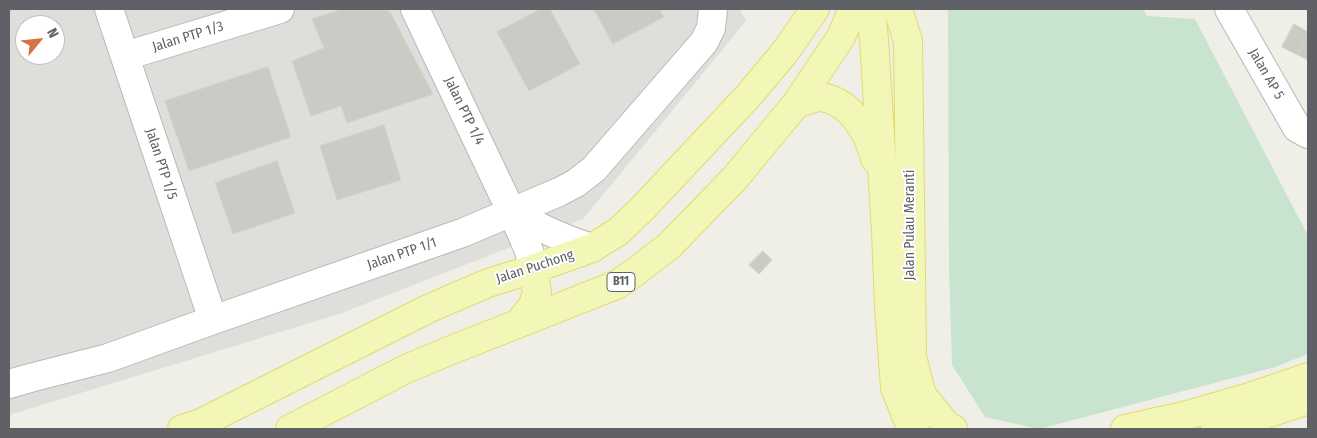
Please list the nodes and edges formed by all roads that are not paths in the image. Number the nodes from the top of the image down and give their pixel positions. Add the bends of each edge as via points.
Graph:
1 (109, 9) edge
2 (280, 9) edge
3 (415, 9) edge
4 (713, 9) edge
5 (815, 9) edge
6 (853, 9) edge
7 (869, 9) edge
8 (898, 9) edge
9 (912, 9) edge
10 (1229, 9) edge
11 (908, 41) junction
12 (125, 56) junction
13 (796, 104) junction
14 (1308, 134) edge
15 (884, 197) junction
16 (512, 213) junction
17 (592, 248) junction
18 (533, 269) junction
19 (213, 320) junction
20 (519, 323) junction
21 (1308, 377) edge
22 (9, 384) edge
23 (1308, 400) edge
24 (911, 428) edge
25 (182, 429) edge
26 (290, 429) edge
27 (953, 429) edge
28 (1125, 429) edge
29 (1215, 429) edge

1 - 12 street, Jalan PTP 1/5
2 - 12 street, Jalan PTP 1/3
3 - 16 street, Jalan PTP 1/4
4 - 16 street, Jalan PTP 1/1 via 711,28 704,42 594,169 576,184
5 - 17 main road, Jalan Puchong via 749,95 625,226
6 - 13 main road, B11 via 841,37
7 - 15 main road, Jalan Pulau Meranti via 874,40
8 - 11 main road, Jalan Pulau Meranti
9 - 11 main road
10 - 14 street, Jalan AP 5 via 1297,128
11 - 27 main road, Jalan Pulau Meranti via 912,357 922,395
12 - 19 street, Jalan PTP 1/5
13 - 15 main road via 825,97 854,115 873,152
13 - 20 main road, B11 via 735,178 670,245 616,285
15 - 24 main road, Jalan Pulau Meranti via 895,388
16 - 17 street
16 - 18 street, Jalan PTP 1/4
16 - 19 street, Jalan PTP 1/1
17 - 18 main road, Jalan Puchong
18 - 20 main road via 537,292 533,305
18 - 25 main road, Jalan Puchong via 488,282 430,308 201,423
19 - 22 street, Jalan PTP 1/1 via 108,358
20 - 26 main road, B11 via 406,369
21 - 28 main road via 1231,403
23 - 29 main road

